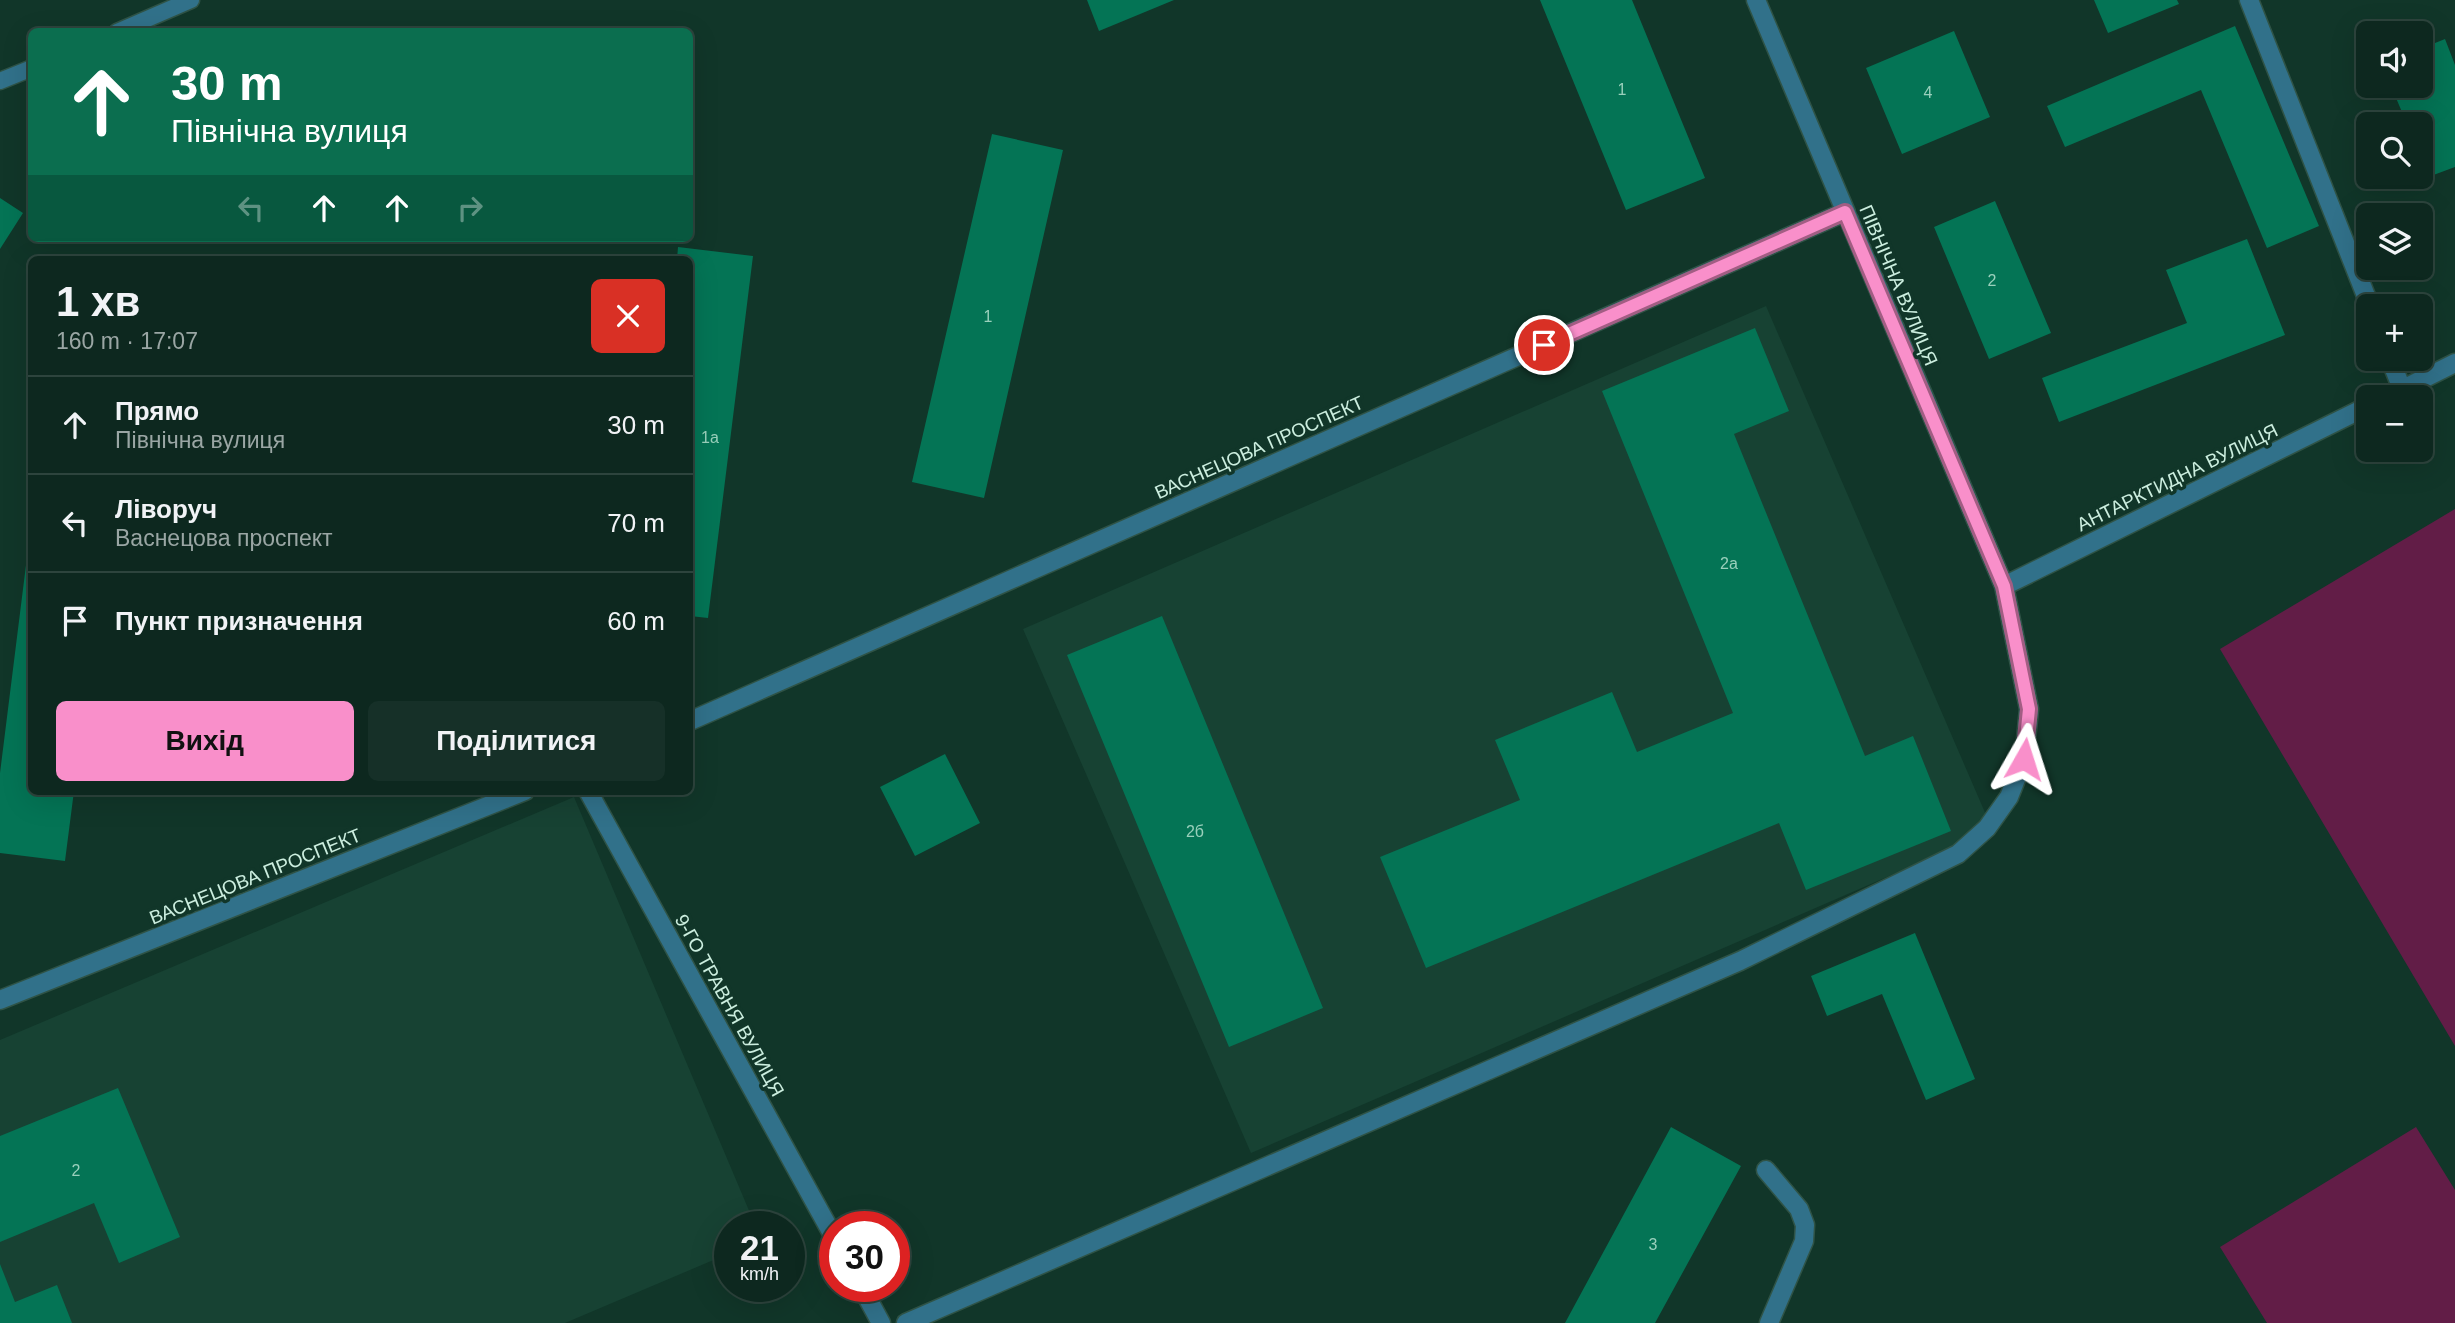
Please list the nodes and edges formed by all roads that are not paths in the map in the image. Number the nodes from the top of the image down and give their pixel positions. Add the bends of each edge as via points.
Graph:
1 (191, 0) edge
2 (1756, 0) edge
3 (2249, 0) edge
4 (162, 5) edge
5 (124, 28) edge
6 (28, 70) edge
7 (0, 81) edge
8 (1845, 212) junction
9 (2365, 294) edge
10 (2455, 363) edge
11 (2410, 385) edge
12 (2356, 413) edge
13 (2004, 586) junction
14 (693, 720) edge
15 (515, 795) edge
16 (590, 795) edge
17 (0, 1000) edge
18 (1766, 1170) dead end
19 (820, 1211) edge
20 (870, 1302) edge
21 (881, 1323) edge
22 (906, 1323) edge
23 (1769, 1323) edge

1 - 4 lane
2 - 8 street, ПІВНІЧНА ВУЛИЦЯ
3 - 9 street
4 - 5 lane
6 - 7 lane
8 - 13 street, ПІВНІЧНА ВУЛИЦЯ
8 - 14 street, ВАСНЕЦОВА ПРОСПЕКТ
10 - 11 street
12 - 13 street, АНТАРКТИДНА ВУЛИЦЯ
13 - 22 street, ПІВНІЧНА ВУЛИЦЯ via 2029,709 2024,759 2009,797 1987,828 1958,854 1740,961
15 - 17 street, ВАСНЕЦОВА ПРОСПЕКТ
16 - 19 street, 9-ГО ТРАВНЯ ВУЛИЦЯ
18 - 23 street via 1798,1209 1805,1226 1804,1241
20 - 21 street

